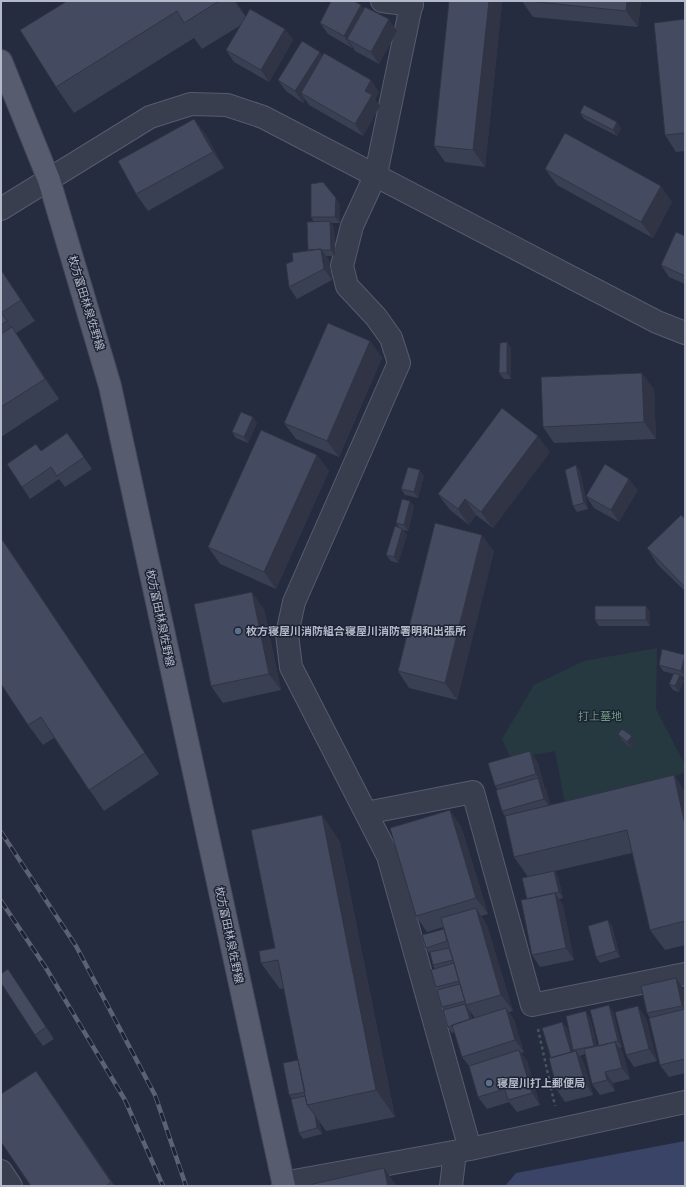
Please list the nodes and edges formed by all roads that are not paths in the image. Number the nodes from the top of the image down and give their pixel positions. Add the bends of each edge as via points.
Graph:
1 (382, 1) edge
2 (412, 3) edge
3 (1, 61) edge
4 (376, 174) junction
5 (49, 180) junction
6 (1, 209) edge
7 (685, 333) edge
8 (366, 813) junction
9 (685, 974) edge
10 (685, 1102) edge
11 (462, 1150) junction
12 (1, 1171) edge
13 (283, 1184) edge
14 (11, 1186) edge
15 (451, 1186) edge

1 - 2 street
2 - 4 street
3 - 5 main road, 枚方富田林泉佐野線
4 - 5 street via 263,117 227,105 191,104 150,117
4 - 7 street via 657,322
4 - 8 street via 352,226 342,266 347,286 392,338 399,363 294,602 287,634 291,667
5 - 6 street
5 - 13 main road, 枚方富田林泉佐野線 via 110,386
8 - 9 street via 473,792 532,1005
8 - 11 street via 388,856
10 - 11 street
11 - 13 street
11 - 15 street
12 - 14 street

